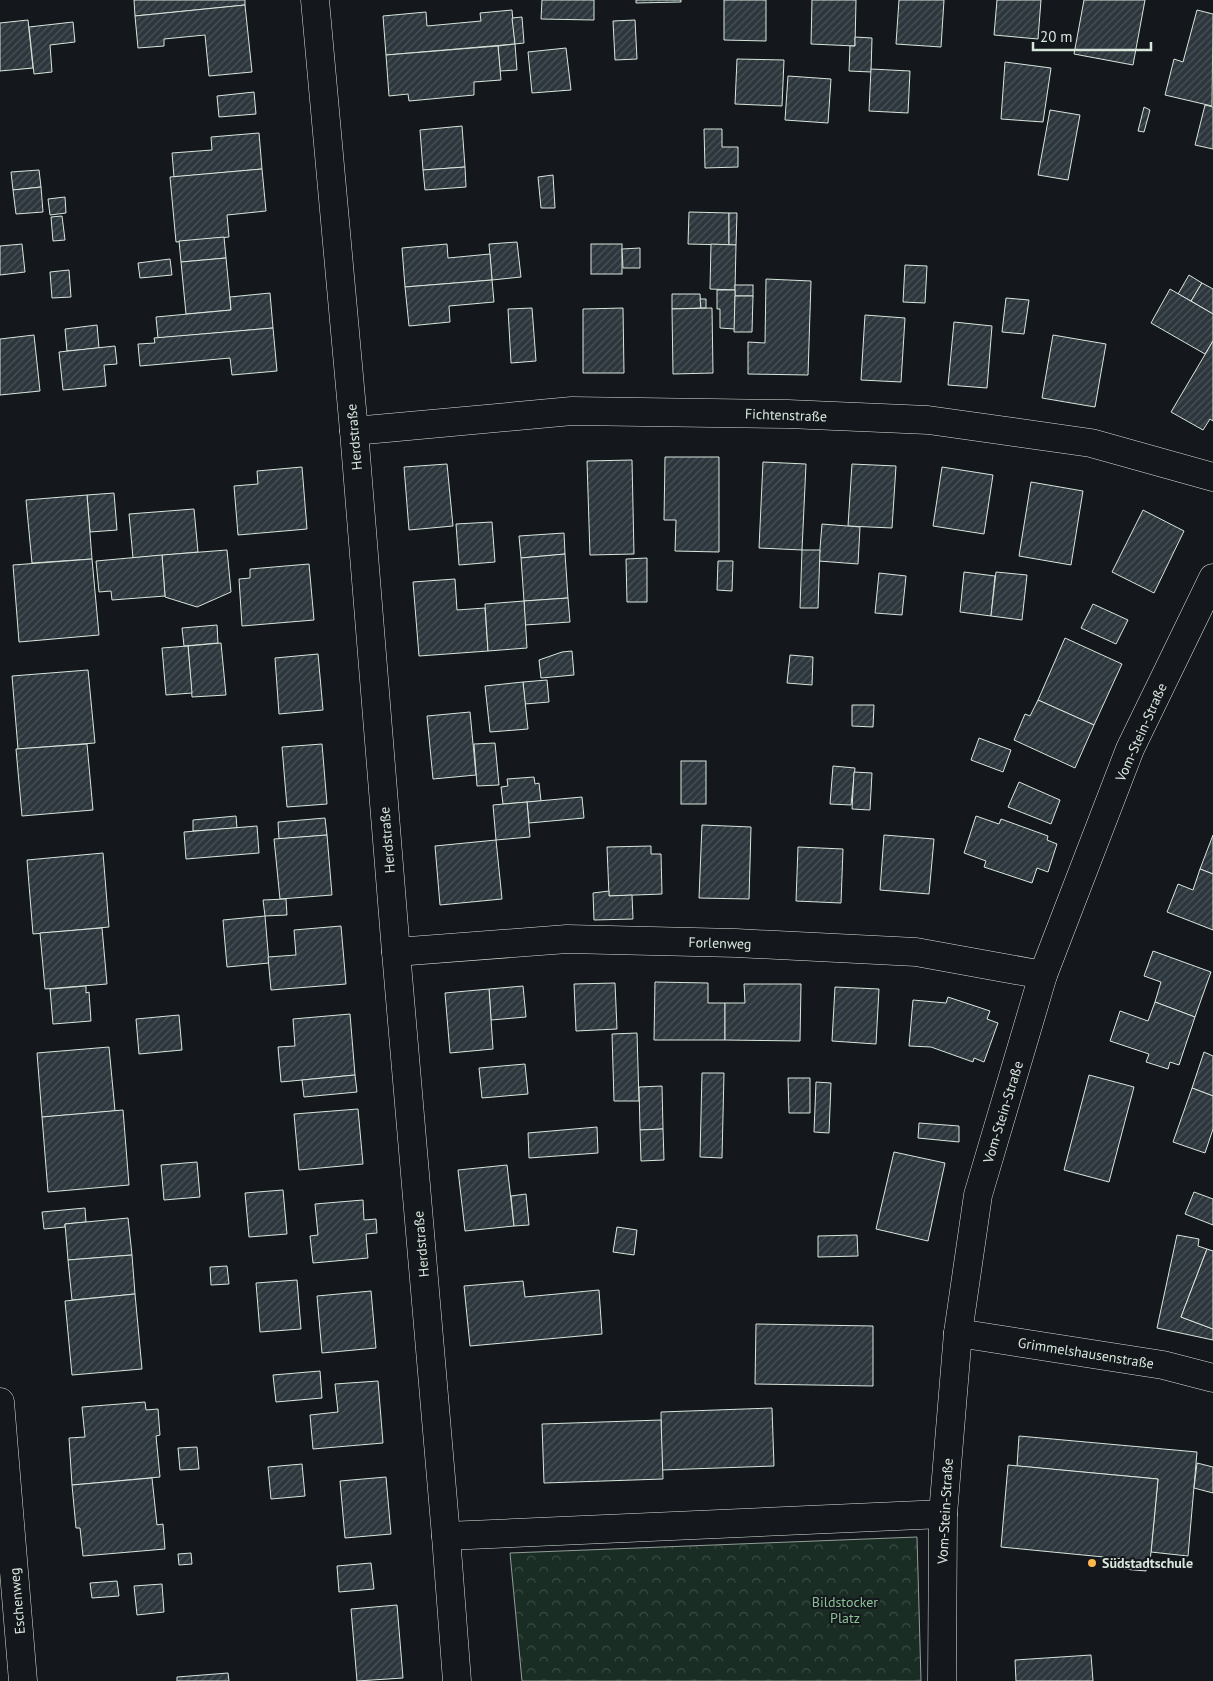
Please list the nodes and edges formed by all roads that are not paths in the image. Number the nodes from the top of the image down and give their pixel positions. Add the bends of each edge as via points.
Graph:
1 (315, 0) edge
2 (354, 432) junction
3 (1213, 477) edge
4 (1213, 578) edge
5 (396, 952) junction
6 (1044, 975) junction
7 (958, 1333) junction
8 (1213, 1378) edge
9 (0, 1402) edge
10 (943, 1514) junction
11 (446, 1536) junction
12 (23, 1681) edge
13 (457, 1681) edge
14 (942, 1681) edge

1 - 2 street, Herdstraße
2 - 3 street, Fichtenstraße via 572,411 928,420 1091,442
2 - 5 street, Herdstraße
4 - 6 street, Vom-Stein-Straße via 1130,749
5 - 6 street, Forlenweg via 567,940 736,943 916,952
5 - 11 street, Herdstraße
6 - 7 street, Vom-Stein-Straße via 978,1195
7 - 8 street, Grimmelshausenstraße via 1163,1365
7 - 10 street, Vom-Stein-Straße
9 - 12 street, Eschenweg
10 - 11 street
10 - 14 street, Vom-Stein-Straße
11 - 13 street, Herdstraße

